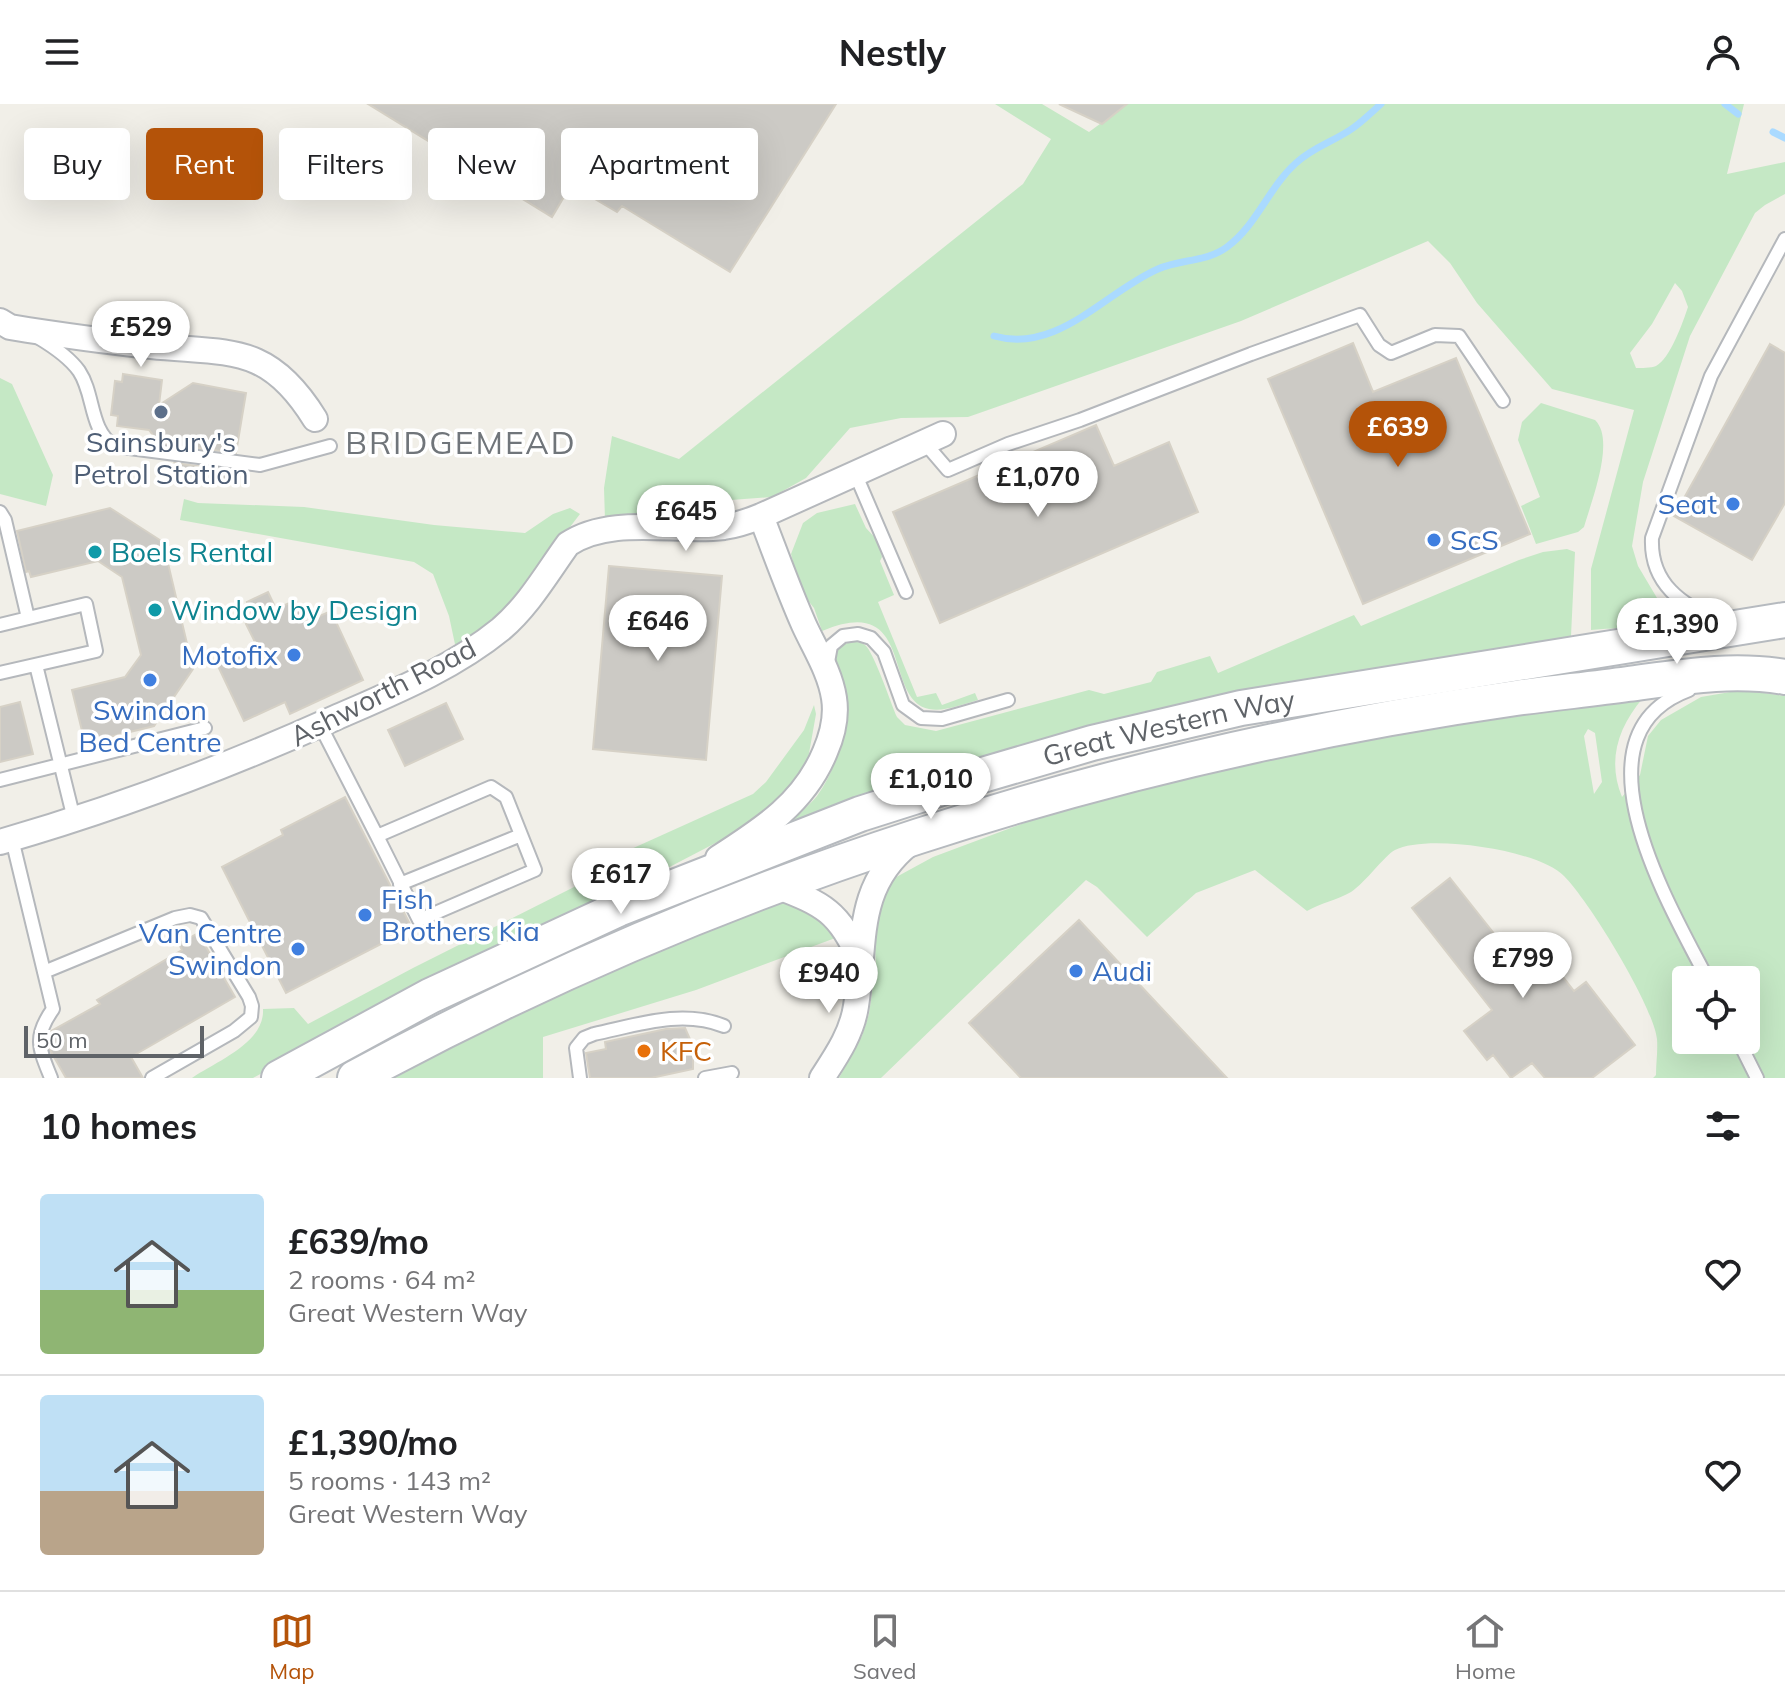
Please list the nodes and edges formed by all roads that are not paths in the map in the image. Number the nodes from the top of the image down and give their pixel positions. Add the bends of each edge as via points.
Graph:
1 (1785, 239) edge
2 (9, 328) edge
3 (1503, 401) dead end
4 (315, 419) dead end
5 (934, 438) joint
6 (330, 446) dead end
7 (855, 473) junction
8 (0, 512) edge
9 (761, 516) junction
10 (906, 592) dead end
11 (28, 618) junction
12 (1785, 620) edge
13 (0, 625) edge
14 (1737, 629) junction
15 (36, 665) junction
16 (1735, 672) junction
17 (0, 673) edge
18 (828, 673) junction
19 (1785, 677) edge
20 (1008, 700) dead end
21 (320, 725) junction
22 (205, 728) dead end
23 (59, 764) junction
24 (0, 780) edge
25 (74, 819) junction
26 (922, 834) junction
27 (521, 835) junction
28 (377, 836) junction
29 (6, 841) edge
30 (400, 884) junction
31 (680, 884) junction
32 (776, 886) junction
33 (860, 960) junction
34 (1701, 966) edge
35 (44, 972) junction
36 (724, 1026) dead end
37 (1745, 1054) edge
38 (732, 1073) dead end
39 (51, 1078) edge
40 (152, 1078) edge
41 (279, 1078) edge
42 (355, 1078) edge
43 (580, 1078) edge
44 (705, 1078) edge
45 (822, 1078) edge
46 (1757, 1078) edge

1 - 14 lane via 1711,376 1652,538 1654,564 1668,590 1693,609
2 - 4 street via 238,353 279,374
2 - 6 lane via 67,358 80,373 101,437 114,446 260,465
3 - 5 lane via 1459,336 1435,335 1391,353 1379,345 1360,315 948,470
5 - 7 street, Ashworth Road
7 - 9 street, Ashworth Road
7 - 10 lane
8 - 11 lane
9 - 18 street
9 - 21 street, Ashworth Road via 725,527 617,529 579,537 568,544 525,606 472,651
11 - 13 lane
11 - 15 lane via 86,604 96,651
12 - 14 main road, Great Western Way
14 - 31 main road, Great Western Way via 1271,703 1115,737 860,814
15 - 17 lane
15 - 23 lane
16 - 19 main road, Great Western Way
16 - 26 main road, Great Western Way via 1491,701 1328,730 1081,786
16 - 34 lane via 1658,706 1642,725 1629,765 1647,847
18 - 20 lane via 831,646 843,636 858,634 878,643 903,705 921,718 942,719
18 - 31 street via 834,722 811,781 779,816
21 - 25 street, Ashworth Road via 238,762
21 - 28 lane
22 - 23 lane
23 - 24 lane
23 - 25 lane
25 - 29 street, Ashworth Road
26 - 32 main road, Great Western Way
26 - 33 street via 890,863 872,892
27 - 28 lane via 506,797 491,787
27 - 30 lane
27 - 30 lane via 535,870 419,920
28 - 30 lane
29 - 35 lane
31 - 41 main road, Great Western Way via 430,996
32 - 33 street via 818,903 834,916
32 - 42 main road, Great Western Way via 559,975
33 - 45 street via 851,1027
35 - 39 lane via 53,1009 38,1039
35 - 40 lane via 175,918 201,918 249,997 251,1017
36 - 43 lane via 682,1017 594,1034 576,1048
37 - 46 lane
38 - 44 lane

